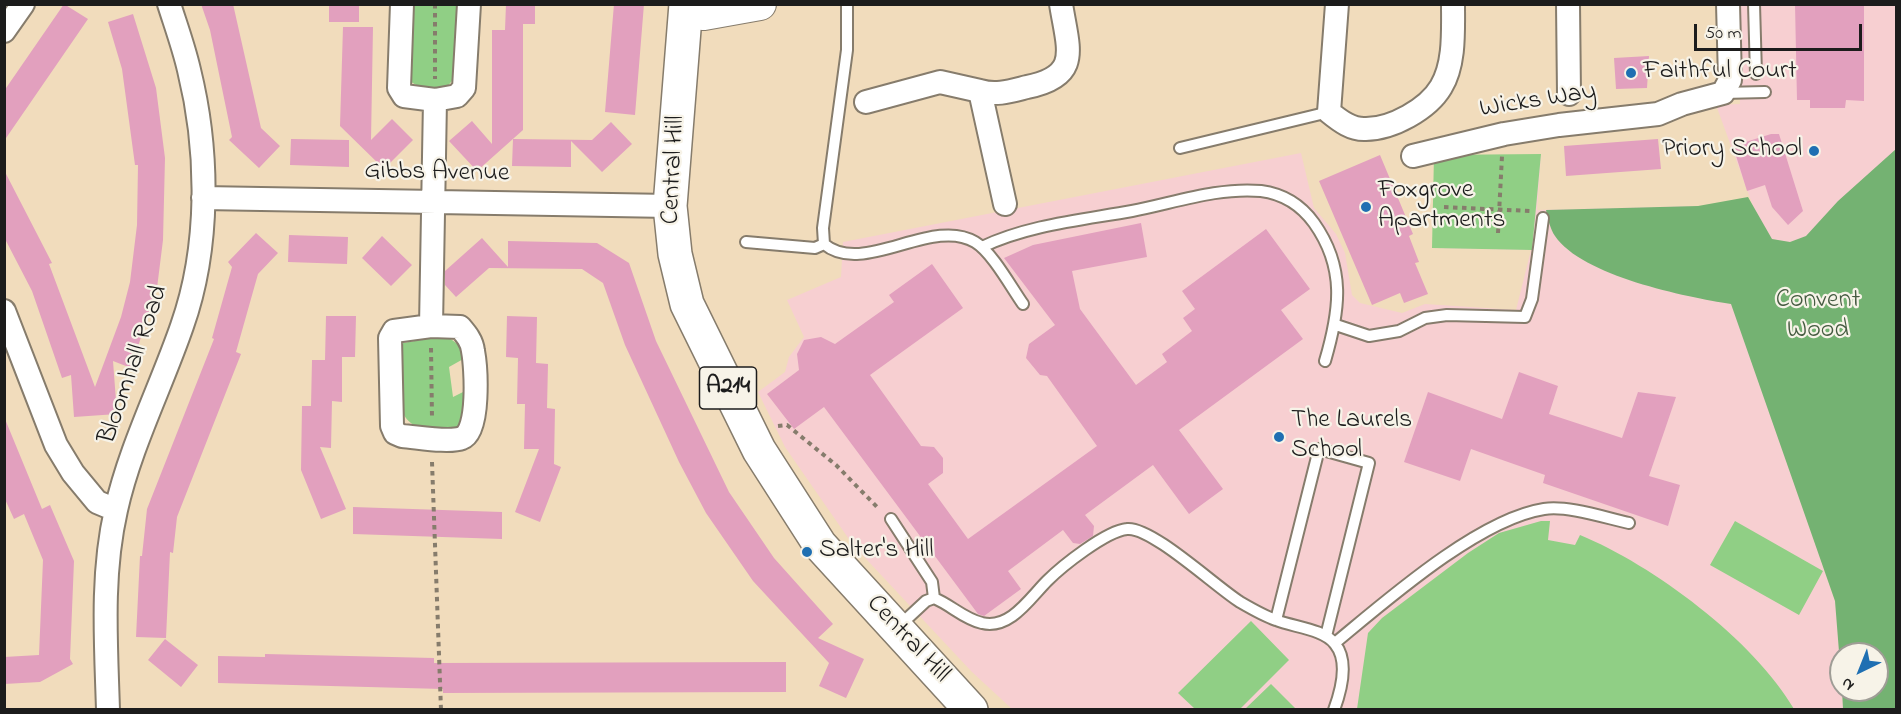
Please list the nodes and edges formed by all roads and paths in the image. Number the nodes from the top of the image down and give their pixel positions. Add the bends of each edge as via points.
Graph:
1 (23, 4) edge
2 (169, 4) edge
3 (402, 4) edge
4 (435, 4) edge
5 (469, 4) edge
6 (760, 4) edge
7 (847, 4) edge
8 (1061, 4) edge
9 (1337, 4) edge
10 (1453, 4) edge
11 (1568, 4) edge
12 (1728, 4) edge
13 (1754, 4) edge
14 (686, 8) edge
15 (4, 31) edge
16 (1756, 74) dead end
17 (980, 91) junction
18 (1765, 92) dead end
19 (1723, 93) junction
20 (1569, 94) dead end
21 (435, 100) junction
22 (866, 102) dead end
23 (1329, 112) junction
24 (1180, 148) dead end
25 (1413, 156) dead end
26 (1502, 156) dead end
27 (203, 198) junction
28 (435, 202) junction
29 (1005, 204) dead end
30 (670, 206) junction
31 (1444, 207) dead end
32 (1500, 209) junction
33 (1543, 219) joint
34 (1498, 233) dead end
35 (746, 242) dead end
36 (824, 244) junction
37 (982, 247) junction
38 (1023, 304) dead end
39 (4, 311) edge
40 (1336, 325) junction
41 (431, 326) junction
42 (1325, 361) dead end
43 (752, 436) junction
44 (432, 438) junction
45 (116, 510) junction
46 (891, 519) joint
47 (1629, 523) dead end
48 (934, 598) junction
49 (1276, 620) junction
50 (896, 629) junction
51 (1326, 636) junction
52 (1335, 643) junction
53 (958, 705) edge
54 (108, 710) edge
55 (441, 710) edge
56 (1334, 710) edge

1 - 15 street
2 - 27 street, Bloomhall Road via 189,70 199,123
3 - 21 street via 399,88 404,96
4 - 21 path
5 - 21 street via 464,87 458,96
6 - 14 street via 704,14
7 - 36 lane via 847,50
8 - 17 street via 1069,57 1059,75 1049,83 993,95
9 - 23 street
10 - 23 street via 1450,64 1441,87 1414,113 1365,130 1349,126
11 - 20 street
12 - 19 street via 1730,80
13 - 16 lane
14 - 30 main road, Central Hill / A214
17 - 22 street via 940,82
17 - 29 street
18 - 19 lane
19 - 25 street, Wicks Way via 1658,114 1504,134
21 - 28 street
23 - 24 lane
26 - 32 path
27 - 28 street, Gibbs Avenue
27 - 45 street, Bloomhall Road via 189,303
28 - 30 street, Gibbs Avenue
28 - 41 street
30 - 43 main road, Central Hill / A214 via 675,254 687,304
31 - 32 path
32 - 33 path via 1536,211
32 - 34 path
33 - 40 lane via 1532,299 1525,317 1447,315 1370,336
35 - 36 lane via 815,248
36 - 37 lane via 843,254 856,254 918,240 961,236
37 - 38 lane
37 - 40 lane via 1038,229 1217,192 1277,194 1297,203 1334,257 1338,288
39 - 45 street via 56,445 97,502
40 - 42 lane
41 - 44 path
41 - 44 street via 404,328 394,331 390,338 392,426 402,436
41 - 44 street via 460,327 469,338 473,350 475,421 470,433 461,439
43 - 46 path via 774,426 787,426 836,465
43 - 50 main road, Central Hill / A214 via 820,545
44 - 55 path
45 - 54 street, Bloomhall Road via 105,594
46 - 48 lane via 932,582
47 - 52 lane via 1546,508 1499,523 1400,591
48 - 49 lane via 982,623 1003,622 1076,558 1116,532 1134,528 1158,540 1238,601
48 - 50 lane
49 - 51 lane
49 - 51 lane via 1319,449 1369,463
50 - 53 main road, Central Hill / A214
51 - 52 lane
52 - 56 lane via 1343,674

